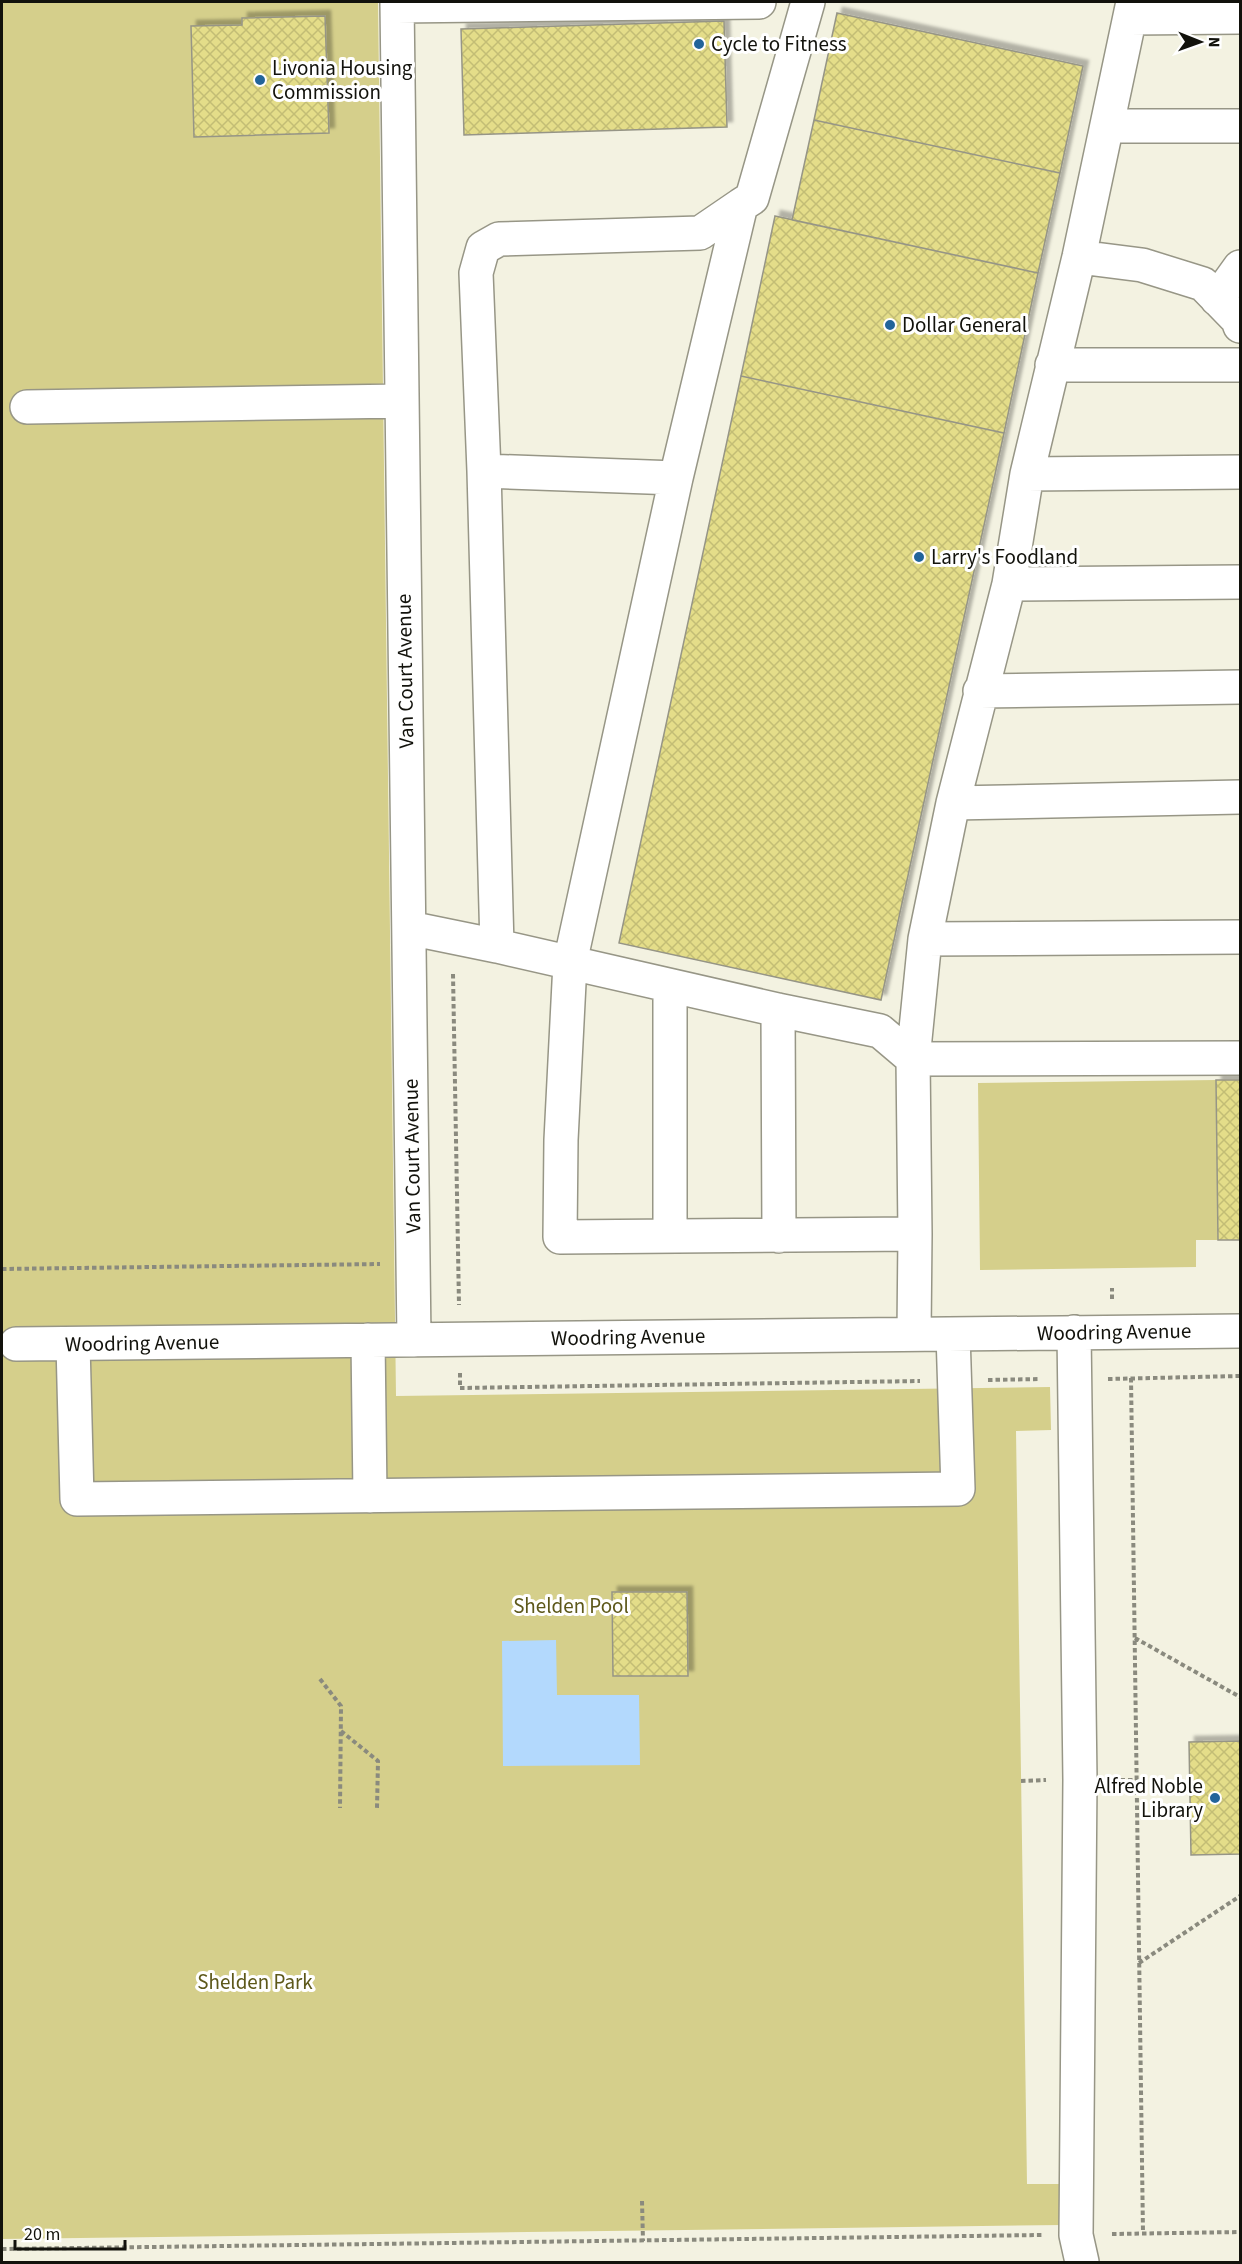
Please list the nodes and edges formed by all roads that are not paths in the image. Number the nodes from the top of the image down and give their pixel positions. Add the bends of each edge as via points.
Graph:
1 (759, 2) edge
2 (808, 2) edge
3 (397, 4) edge
4 (1132, 10) edge
5 (1240, 17) edge
6 (1107, 126) junction
7 (1240, 126) edge
8 (741, 205) junction
9 (1079, 257) junction
10 (1240, 267) edge
11 (1217, 299) junction
12 (1240, 326) edge
13 (1052, 365) junction
14 (1240, 365) edge
15 (402, 400) junction
16 (27, 407) dead end
17 (484, 471) junction
18 (1240, 472) edge
19 (1027, 474) junction
20 (676, 478) junction
21 (1240, 582) edge
22 (1009, 584) junction
23 (1240, 687) edge
24 (980, 692) junction
25 (1240, 797) edge
26 (953, 803) junction
27 (409, 928) junction
28 (1240, 937) edge
29 (925, 939) junction
30 (496, 946) junction
31 (570, 963) junction
32 (670, 986) junction
33 (778, 1010) junction
34 (1240, 1058) edge
35 (913, 1059) junction
36 (915, 1234) junction
37 (670, 1236) junction
38 (779, 1236) junction
39 (1240, 1330) edge
40 (1074, 1332) junction
41 (914, 1334) junction
42 (953, 1334) junction
43 (368, 1340) junction
44 (414, 1340) junction
45 (16, 1344) dead end
46 (74, 1344) junction
47 (370, 1496) junction
48 (1079, 2249) edge

1 - 3 street
2 - 8 street via 752,198
3 - 15 street, Van Court Avenue
4 - 5 street
4 - 6 street
6 - 7 street
6 - 9 street
8 - 17 street via 700,233 499,239 483,248 476,273
8 - 20 street
9 - 11 street via 1142,265 1203,284
9 - 13 street
10 - 11 street
11 - 12 street
13 - 14 street
13 - 19 street
15 - 16 street
15 - 27 street, Van Court Avenue
17 - 20 street
17 - 30 street
18 - 19 street
19 - 22 street
20 - 31 street
21 - 22 street
22 - 24 street
23 - 24 street
24 - 26 street
25 - 26 street
26 - 29 street
27 - 30 street
27 - 44 street, Van Court Avenue
28 - 29 street
29 - 35 street
30 - 31 street
31 - 32 street
31 - 37 street via 560,1237
32 - 33 street
32 - 37 street
33 - 35 street via 880,1030
33 - 38 street
34 - 35 street
35 - 36 street
36 - 38 street
36 - 41 street
37 - 38 street
39 - 40 street, Woodring Avenue
40 - 42 street, Woodring Avenue
40 - 48 street via 1080,1780
41 - 42 street, Woodring Avenue
41 - 44 street, Woodring Avenue
42 - 47 street via 958,1489
43 - 44 street, Woodring Avenue
43 - 46 street, Woodring Avenue
43 - 47 street
45 - 46 street, Woodring Avenue
46 - 47 street via 77,1499

